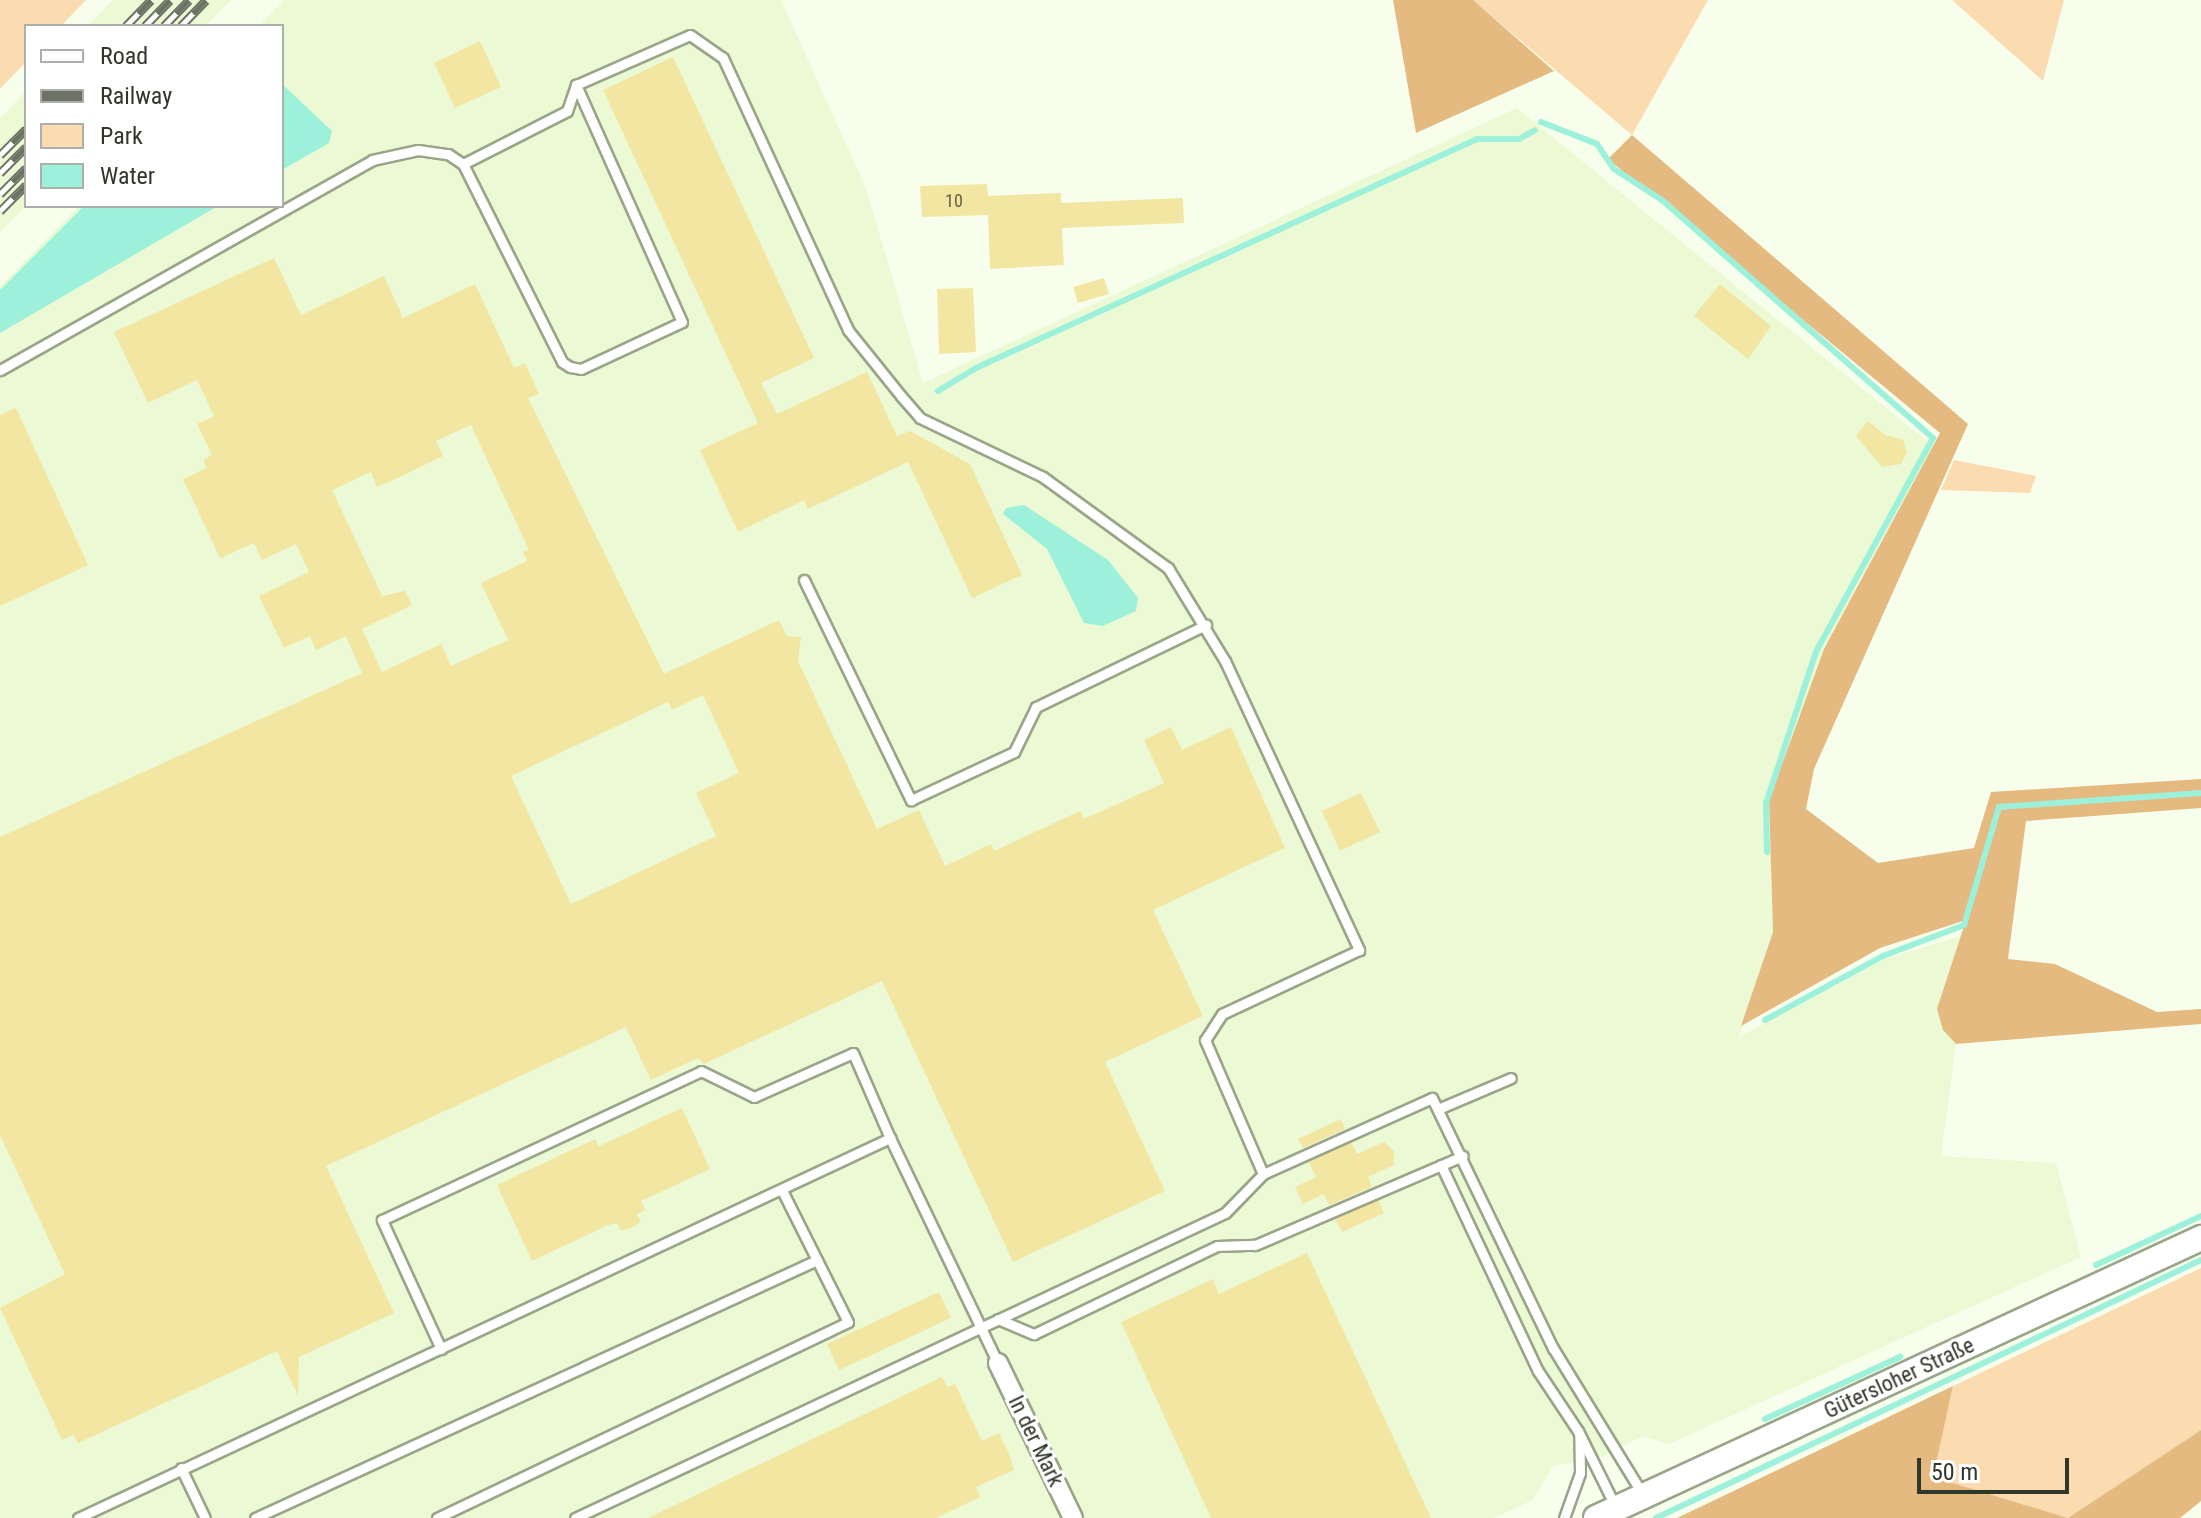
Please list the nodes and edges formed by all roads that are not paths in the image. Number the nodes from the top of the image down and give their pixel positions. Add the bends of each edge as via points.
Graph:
1 (576, 85) junction
2 (463, 164) junction
3 (0, 370) edge
4 (804, 580) dead end
5 (1206, 625) junction
6 (1511, 1078) dead end
7 (1438, 1109) junction
8 (890, 1138) junction
9 (1463, 1156) junction
10 (1441, 1165) junction
11 (1263, 1174) junction
12 (782, 1190) junction
13 (2201, 1238) edge
14 (817, 1260) junction
15 (998, 1319) junction
16 (978, 1328) junction
17 (441, 1349) junction
18 (998, 1363) joint
19 (1578, 1431) junction
20 (181, 1468) junction
21 (1644, 1496) junction
22 (1606, 1513) edge
23 (78, 1518) edge
24 (205, 1518) edge
25 (255, 1518) edge
26 (437, 1518) edge
27 (575, 1518) edge
28 (1073, 1518) edge
29 (1564, 1518) edge

1 - 2 lane via 567,111
1 - 2 lane via 682,322 581,369 562,362
1 - 5 lane via 690,35 723,58 848,330 901,396 920,418 1043,477 1168,568
2 - 3 lane via 448,154 418,150 372,160
4 - 5 lane via 911,800 1014,752 1036,707
5 - 11 lane via 1359,950 1222,1014 1205,1040
6 - 7 lane
7 - 9 lane
7 - 11 lane via 1432,1098
8 - 12 lane
8 - 16 lane
8 - 17 lane via 853,1053 754,1097 701,1071 382,1220
9 - 10 lane
9 - 21 lane via 1553,1348
10 - 15 lane via 1255,1245 1217,1246 1034,1334
10 - 19 lane via 1538,1371
11 - 15 lane via 1225,1213
12 - 14 lane
12 - 17 lane
13 - 21 main road, Gütersloher Straße
14 - 25 lane
14 - 26 lane via 848,1322
15 - 16 lane
16 - 18 lane
16 - 27 lane
17 - 20 lane
18 - 28 street, In der Mark
19 - 22 lane
19 - 29 lane via 1580,1473
20 - 23 lane
20 - 24 lane
21 - 22 main road, Gütersloher Straße

